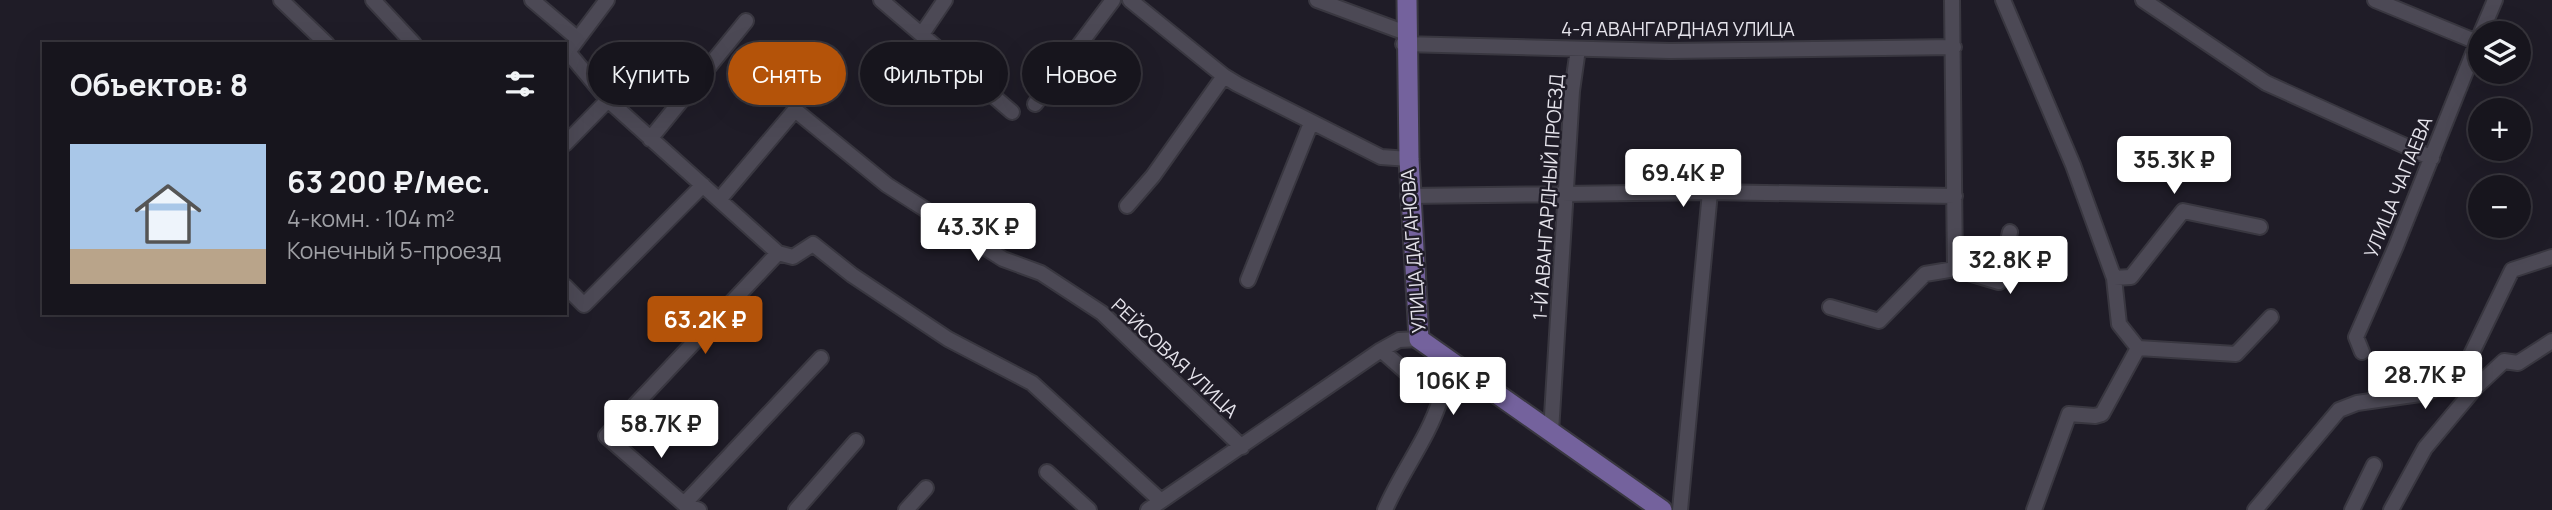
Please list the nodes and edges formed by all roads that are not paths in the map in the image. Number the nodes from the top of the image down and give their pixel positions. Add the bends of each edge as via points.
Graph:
1 (281, 0) edge
2 (373, 0) edge
3 (532, 0) edge
4 (607, 0) edge
5 (881, 0) edge
6 (945, 0) edge
7 (1113, 0) edge
8 (1317, 0) edge
9 (1405, 0) edge
10 (1952, 0) edge
11 (2003, 0) edge
12 (2143, 0) edge
13 (2375, 0) edge
14 (2495, 0) edge
15 (1139, 3) edge
16 (746, 21) dead end
17 (2486, 21) edge
18 (2468, 33) edge
19 (922, 34) junction
20 (1405, 38) junction
21 (578, 39) junction
22 (325, 42) edge
23 (412, 42) edge
24 (1082, 42) edge
25 (1954, 47) junction
26 (1578, 49) junction
27 (2468, 65) edge
28 (588, 76) edge
29 (1224, 76) junction
30 (603, 105) edge
31 (613, 105) edge
32 (1012, 112) dead end
33 (1311, 123) junction
34 (650, 139) junction
35 (567, 142) edge
36 (2432, 158) junction
37 (1408, 159) junction
38 (704, 186) junction
39 (1710, 192) junction
40 (1568, 193) junction
41 (1955, 195) junction
42 (1409, 196) junction
43 (719, 200) junction
44 (1127, 206) dead end
45 (2260, 227) dead end
46 (2010, 232) dead end
47 (778, 253) junction
48 (2552, 257) edge
49 (1955, 270) junction
50 (2114, 278) junction
51 (1248, 279) dead end
52 (567, 288) edge
53 (1830, 307) dead end
54 (2271, 317) dead end
55 (1418, 339) junction
56 (2552, 341) edge
57 (2138, 348) junction
58 (1381, 350) junction
59 (2362, 352) dead end
60 (821, 358) dead end
61 (1551, 434) junction
62 (856, 441) dead end
63 (1242, 447) junction
64 (2374, 465) dead end
65 (1046, 472) dead end
66 (926, 488) dead end
67 (1161, 502) junction
68 (684, 504) junction
69 (699, 510) edge
70 (796, 510) edge
71 (906, 510) edge
72 (1089, 510) edge
73 (1148, 510) edge
74 (1385, 510) edge
75 (1656, 510) edge
76 (1661, 510) edge
77 (1680, 510) edge
78 (2034, 510) edge
79 (2255, 510) edge
80 (2352, 510) edge
81 (2391, 510) edge

1 - 22 street
2 - 23 street
3 - 21 street
4 - 21 street
5 - 19 street
6 - 19 street
7 - 24 street
8 - 20 street, 4-Я АВАНГАРДНАЯ УЛИЦА
9 - 20 main road, УЛИЦА ДАГАНОВА
10 - 25 street
11 - 50 street via 2073,165
12 - 36 street via 2266,83
13 - 18 street
14 - 17 street, УЛИЦА ЧАПАЕВА
15 - 29 street
16 - 34 street
19 - 32 street
20 - 26 street, 4-Я АВАНГАРДНАЯ УЛИЦА
20 - 37 main road, УЛИЦА ДАГАНОВА
21 - 28 street via 568,52
25 - 26 street, 4-Я АВАНГАРДНАЯ УЛИЦА
25 - 41 street
26 - 40 street, 1-Й АВАНГАРДНЫЙ ПРОЕЗД
27 - 36 street, УЛИЦА ЧАПАЕВА
29 - 33 street
29 - 44 street
30 - 35 street
31 - 34 street
33 - 37 street via 1381,157
33 - 51 street
34 - 38 street
36 - 59 street, УЛИЦА ЧАПАЕВА via 2356,337
37 - 42 main road, УЛИЦА ДАГАНОВА
38 - 43 street
38 - 52 street via 584,305
39 - 40 street
39 - 41 street
39 - 77 street
40 - 42 street
40 - 61 street, 1-Й АВАНГАРДНЫЙ ПРОЕЗД
41 - 49 street
42 - 55 main road, УЛИЦА ДАГАНОВА
43 - 47 street
43 - 63 street, РЕЙСОВАЯ УЛИЦА via 795,110 887,185 1003,259 1041,273 1102,313
45 - 50 street via 2183,211 2131,277
46 - 49 street via 1999,282
47 - 67 street via 793,257 813,244 948,339 1032,383
47 - 68 street via 606,436
48 - 79 street via 2512,270 2467,363 2448,382 2427,393 2339,410
49 - 53 street via 1925,274 1880,321
50 - 57 street via 2119,324
54 - 57 street via 2236,354
55 - 58 street via 1399,340
55 - 61 main road, УЛИЦА ДАГАНОВА
56 - 81 street via 2518,363 2504,361 2476,387 2425,448
57 - 78 street via 2102,414 2069,414
58 - 63 street
58 - 74 street via 1430,386 1440,400
60 - 68 street
61 - 75 main road, УЛИЦА ДАГАНОВА
61 - 76 main road, УЛИЦА ДАГАНОВА
62 - 70 street
63 - 67 street
64 - 80 street
65 - 72 street
66 - 71 street
67 - 73 street
68 - 69 street

